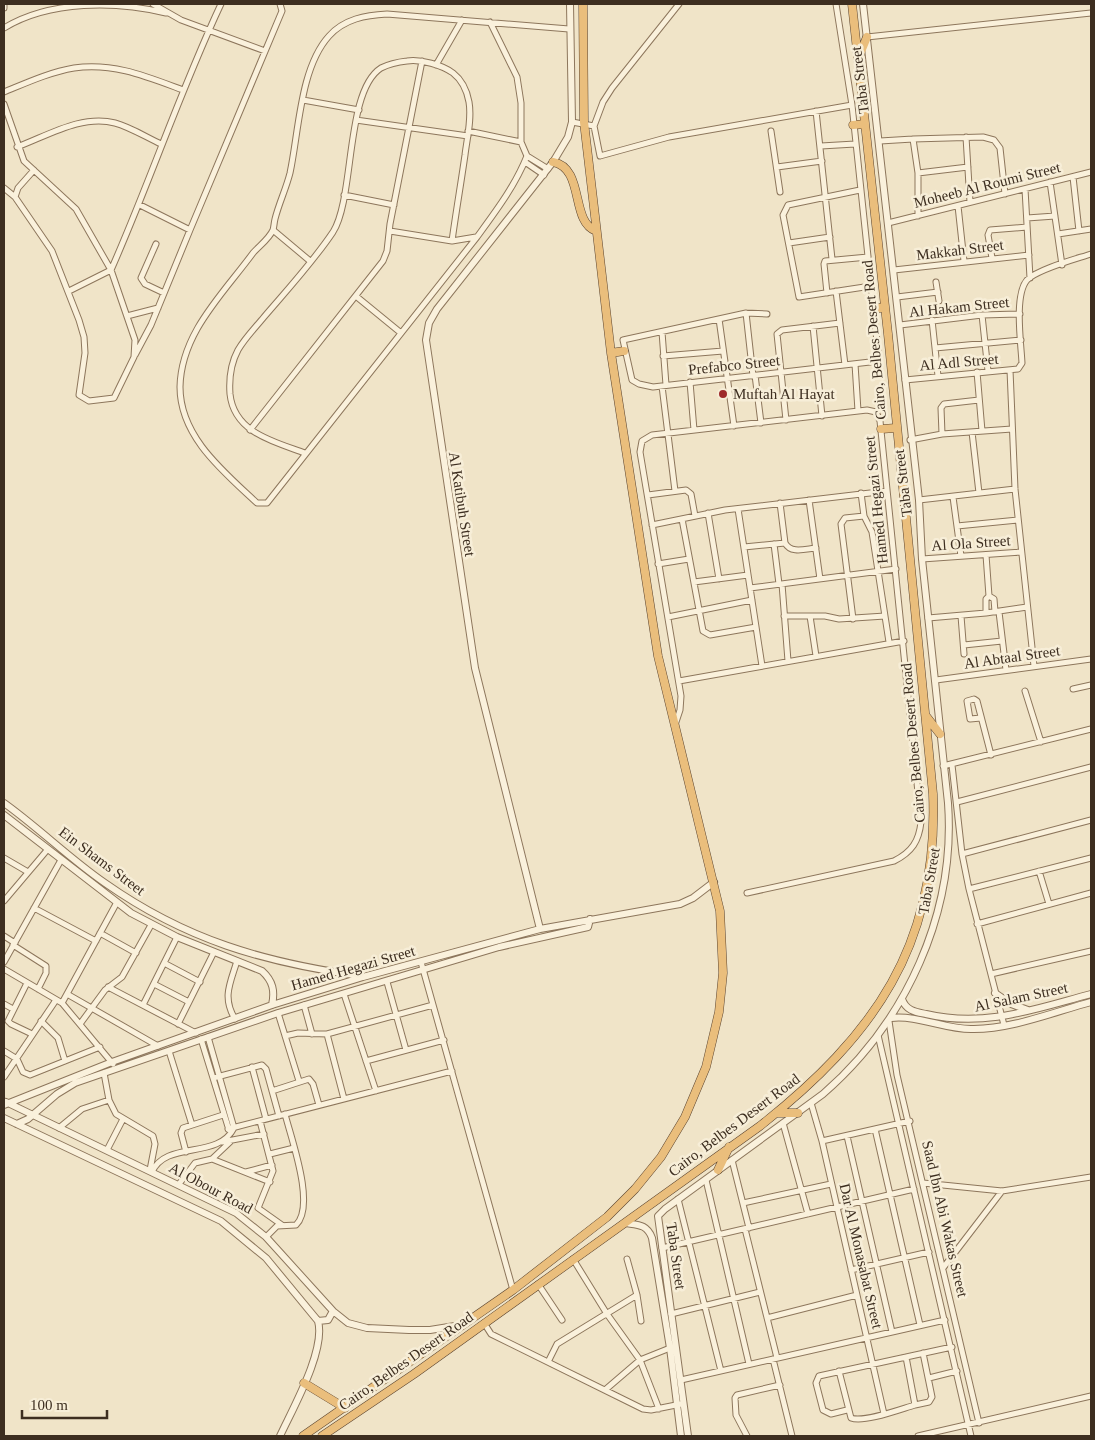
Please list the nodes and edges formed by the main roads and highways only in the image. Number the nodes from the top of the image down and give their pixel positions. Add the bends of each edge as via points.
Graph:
1 (583, 4) edge
2 (852, 4) edge
3 (867, 37) road end
4 (858, 59) junction
5 (865, 124) junction
6 (853, 125) road end
7 (551, 166) road end
8 (596, 231) junction
9 (885, 307) junction
10 (874, 309) road end
11 (624, 351) road end
12 (611, 354) junction
13 (896, 428) junction
14 (881, 429) road end
15 (925, 715) junction
16 (940, 734) road end
17 (776, 1113) junction
18 (798, 1113) road end
19 (729, 1147) junction
20 (718, 1170) road end
21 (304, 1383) road end
22 (345, 1408) junction
23 (303, 1436) edge
24 (322, 1436) edge

1 - 8 highway, Cairo, Belbes Desert Road via 584,122
2 - 4 highway, Cairo, Belbes Desert Road
3 - 4 highway
4 - 5 highway, Cairo, Belbes Desert Road
5 - 6 highway
5 - 9 highway, Cairo, Belbes Desert Road
7 - 8 highway via 563,166 569,173 584,220
8 - 12 highway, Cairo, Belbes Desert Road
9 - 10 highway
9 - 13 highway, Cairo, Belbes Desert Road
11 - 12 highway
12 - 22 highway, Cairo, Belbes Desert Road via 650,612 674,728 720,912 723,951 719,1012 706,1067 685,1117 661,1157 624,1201 469,1323
13 - 14 highway
13 - 15 highway, Cairo, Belbes Desert Road
15 - 16 highway
15 - 17 highway, Cairo, Belbes Desert Road via 934,794 934,835 926,890 912,939 868,1023 808,1087
17 - 18 highway
17 - 19 highway, Cairo, Belbes Desert Road
19 - 20 highway
19 - 24 highway, Cairo, Belbes Desert Road via 414,1374
21 - 22 highway
22 - 23 highway, Cairo, Belbes Desert Road

